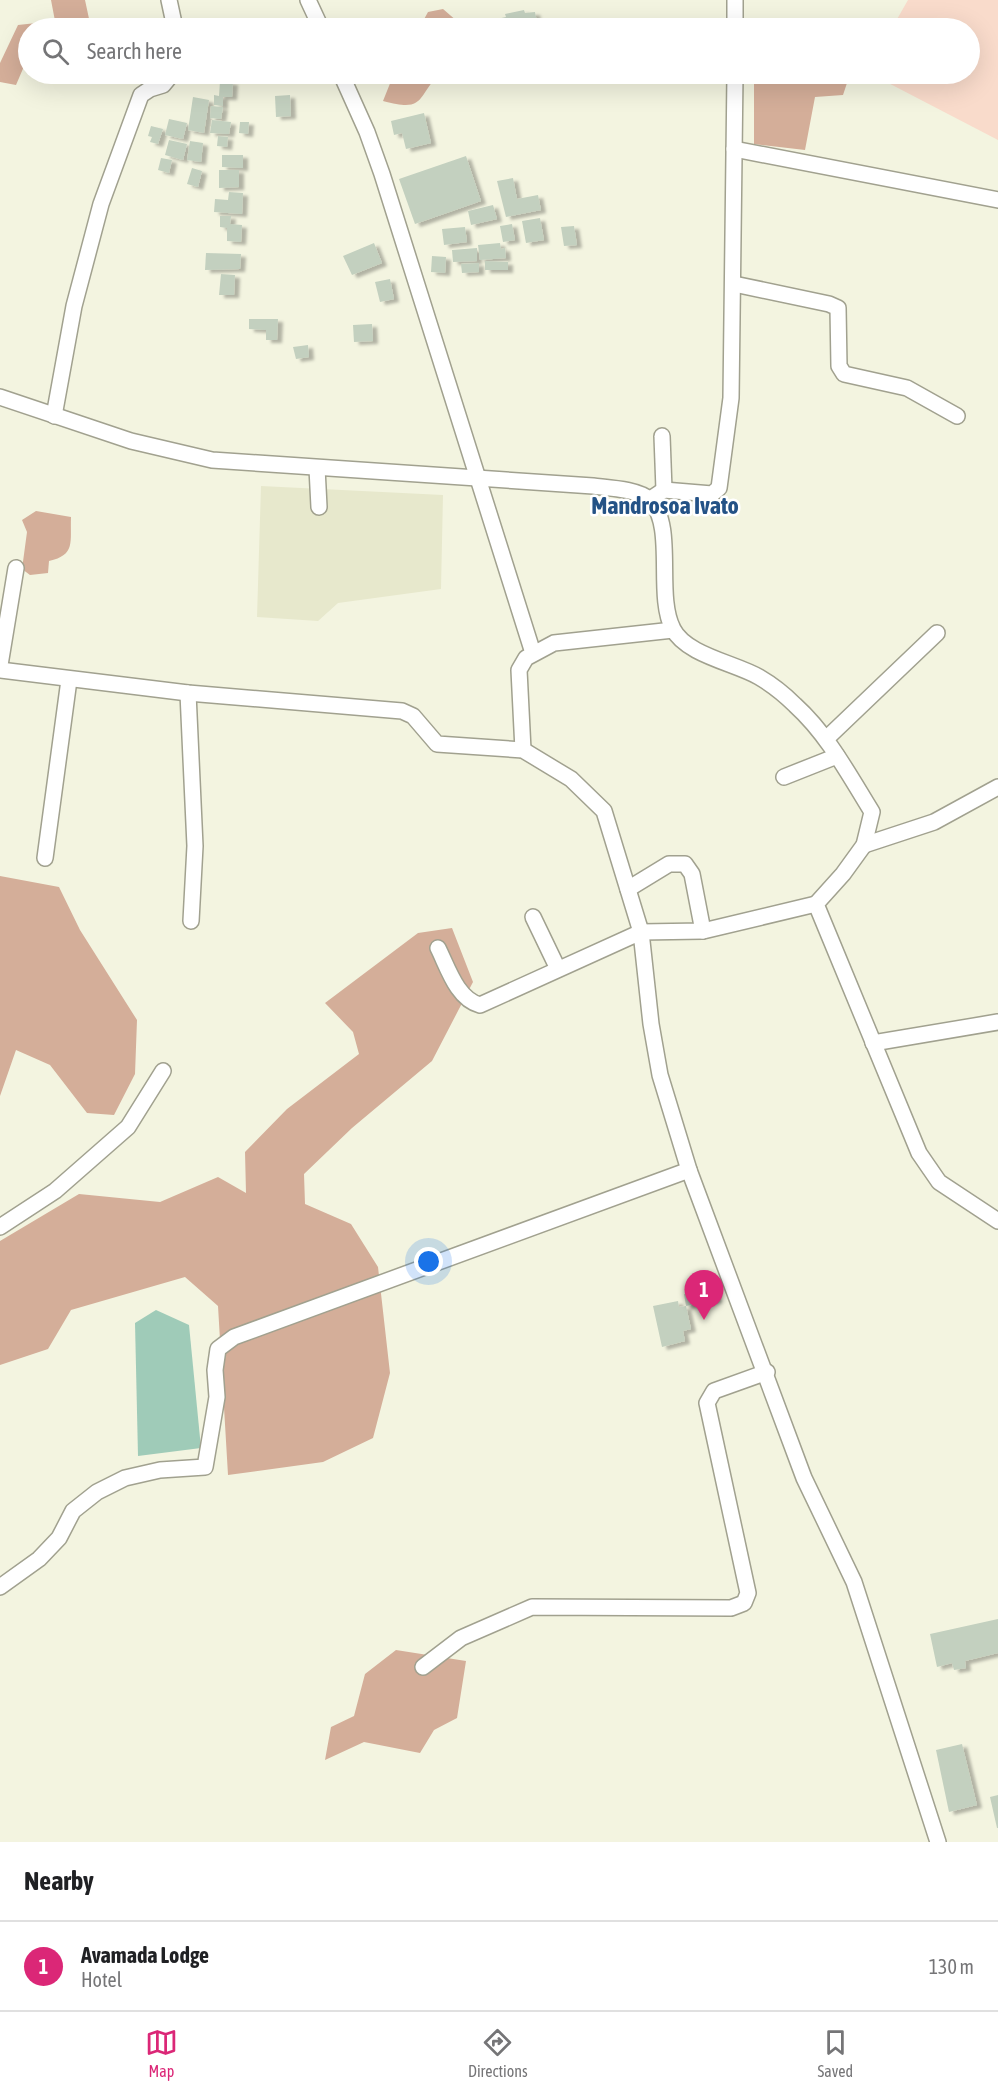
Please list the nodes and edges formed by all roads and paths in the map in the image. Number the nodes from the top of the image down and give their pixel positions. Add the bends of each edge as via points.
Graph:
1 (169, 0) edge
2 (308, 0) edge
3 (735, 0) edge
4 (173, 18) edge
5 (316, 18) edge
6 (735, 18) edge
7 (165, 84) edge
8 (345, 84) edge
9 (735, 84) edge
10 (735, 149) junction
11 (998, 200) edge
12 (734, 284) junction
13 (0, 398) edge
14 (54, 416) junction
15 (957, 416) dead end
16 (662, 436) dead end
17 (317, 468) junction
18 (480, 480) junction
19 (664, 490) junction
20 (650, 500) junction
21 (319, 507) dead end
22 (16, 568) dead end
23 (673, 630) junction
24 (937, 633) dead end
25 (533, 652) junction
26 (0, 667) edge
27 (69, 680) junction
28 (188, 693) junction
29 (826, 740) junction
30 (523, 750) junction
31 (837, 756) junction
32 (784, 777) dead end
33 (998, 787) edge
34 (864, 844) junction
35 (45, 858) dead end
36 (628, 889) junction
37 (816, 904) junction
38 (532, 916) dead end
39 (191, 921) dead end
40 (703, 931) junction
41 (641, 932) junction
42 (438, 948) dead end
43 (558, 969) junction
44 (998, 1022) edge
45 (873, 1043) junction
46 (163, 1071) dead end
47 (689, 1170) junction
48 (998, 1221) edge
49 (0, 1227) edge
50 (767, 1372) junction
51 (0, 1587) edge
52 (423, 1667) dead end
53 (938, 1842) edge

1 - 4 street
2 - 5 street
3 - 6 street
7 - 14 street via 141,95 101,204 74,306
8 - 18 street via 378,164
9 - 10 street
10 - 11 street
10 - 12 street
12 - 15 street via 838,308 839,366 844,374 907,388
12 - 19 street via 731,398 719,488 712,494
13 - 14 street
14 - 17 street via 131,441 212,460
16 - 19 street
17 - 18 street
17 - 21 street
18 - 20 street via 593,486 627,491
18 - 25 street
19 - 20 street
20 - 23 street via 660,517 667,612
22 - 26 street
23 - 25 street via 554,643
23 - 29 street via 701,651 758,677 795,704
24 - 29 street
25 - 30 street via 519,670
26 - 27 street
27 - 28 street
27 - 35 street
28 - 30 street via 402,711 413,717 437,744
28 - 39 street via 195,846
29 - 31 street
30 - 36 street via 571,779 604,811
31 - 32 street
31 - 34 street via 872,812
33 - 34 street via 934,822
34 - 37 street
36 - 40 street via 669,864 686,864 692,874
36 - 41 street
37 - 40 street
37 - 45 street
38 - 43 street
40 - 41 street
41 - 43 street
41 - 47 street via 660,1075
42 - 43 street via 460,992 480,1005
44 - 45 street
45 - 48 street via 919,1153 939,1182
46 - 49 street via 128,1127 55,1191
47 - 50 street
47 - 51 street via 234,1337 218,1349 214,1370 217,1397 206,1467 160,1470 125,1478 97,1492 73,1511 60,1538 39,1559
50 - 52 street via 714,1391 707,1403 748,1593 744,1603 731,1608 532,1607 461,1638
50 - 53 street via 804,1478 854,1581

